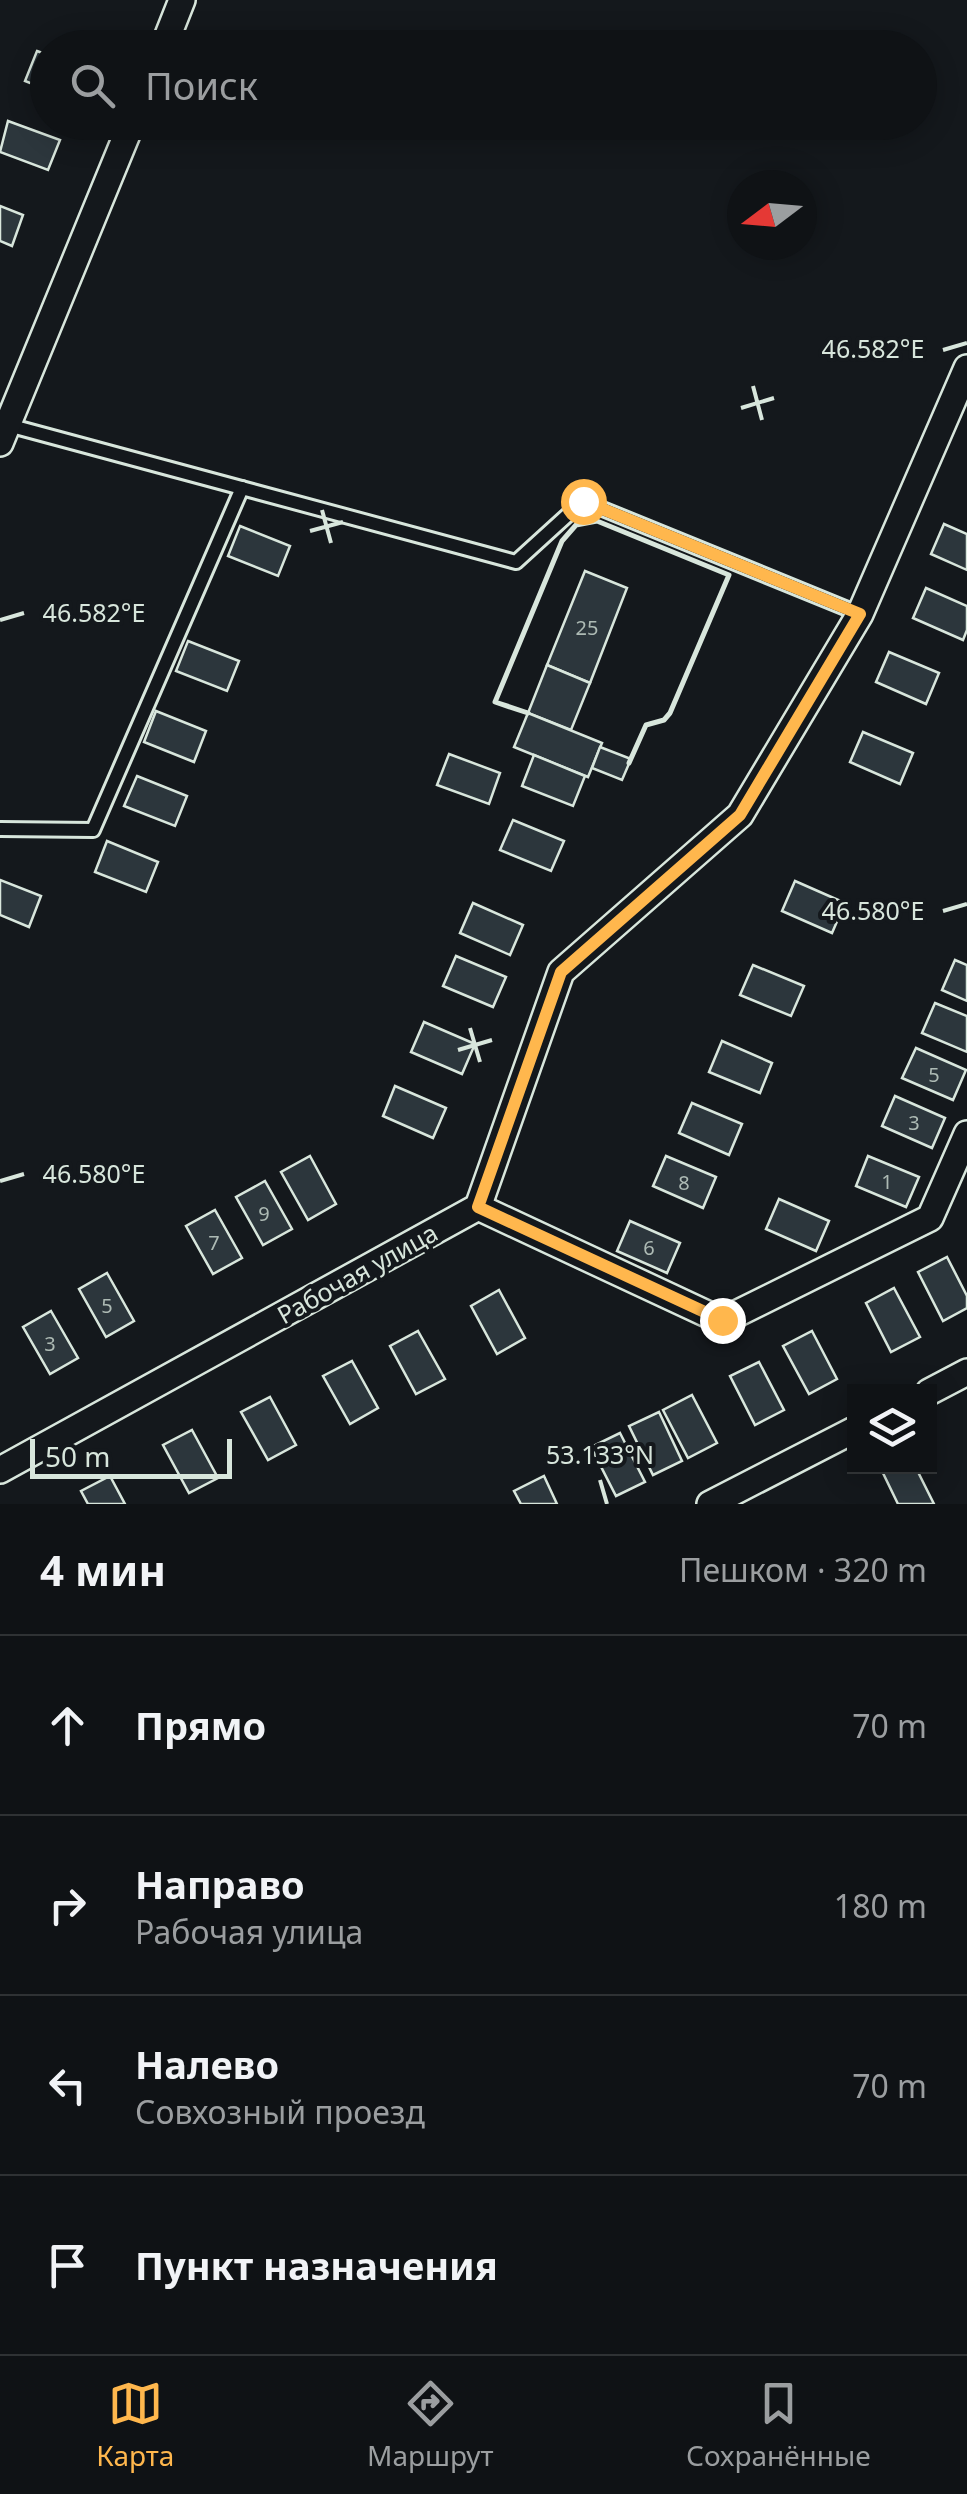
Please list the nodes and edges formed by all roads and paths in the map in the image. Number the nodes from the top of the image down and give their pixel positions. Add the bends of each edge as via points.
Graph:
1 (182, 0) edge
2 (170, 30) edge
3 (125, 140) edge
4 (967, 368) edge
5 (4, 434) edge
6 (242, 488) junction
7 (860, 614) junction
8 (0, 829) edge
9 (967, 1134) edge
10 (478, 1207) junction
11 (967, 1372) edge
12 (937, 1388) edge
13 (847, 1434) edge
14 (0, 1470) edge
15 (710, 1504) edge

1 - 2 street
3 - 5 street
4 - 7 street
5 - 6 lane
6 - 7 lane via 516,562 583,501
6 - 8 lane via 93,830
7 - 10 street via 740,815 561,972
9 - 10 street via 930,1218 722,1320
10 - 14 street, Рабочая улица
11 - 12 street
13 - 15 street

